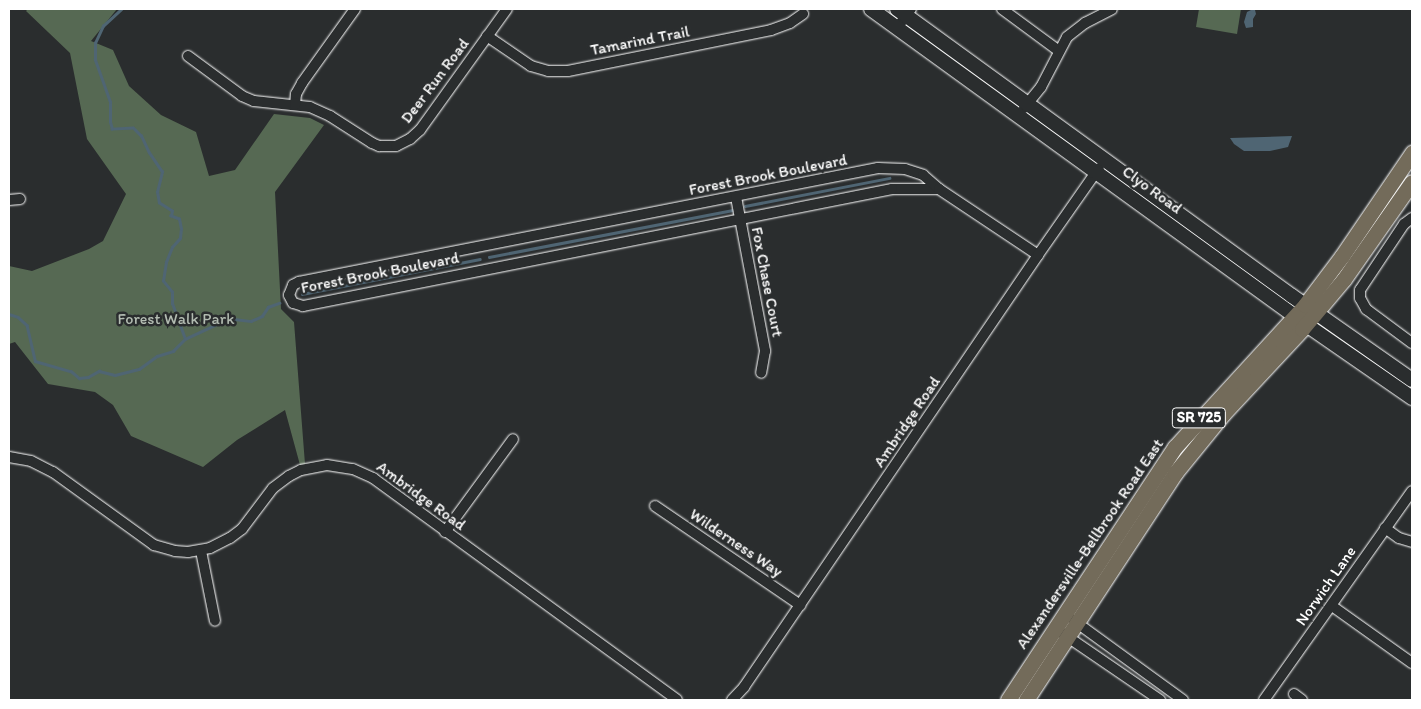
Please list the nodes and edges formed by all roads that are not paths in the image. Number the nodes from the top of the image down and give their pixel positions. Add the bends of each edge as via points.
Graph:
1 (355, 9) edge
2 (507, 9) edge
3 (871, 9) edge
4 (1002, 9) edge
5 (1112, 9) edge
6 (904, 11) edge
7 (803, 14) dead end
8 (897, 28) junction
9 (487, 36) junction
10 (1059, 51) junction
11 (188, 56) dead end
12 (295, 105) junction
13 (1023, 109) junction
14 (1412, 153) edge
15 (1106, 159) junction
16 (1097, 172) junction
17 (1412, 182) edge
18 (939, 189) junction
19 (736, 197) junction
20 (20, 199) dead end
21 (9, 200) edge
22 (1412, 218) edge
23 (740, 219) junction
24 (1038, 254) junction
25 (1306, 315) junction
26 (1412, 343) edge
27 (761, 373) dead end
28 (1412, 380) edge
29 (1412, 398) edge
30 (513, 439) dead end
31 (9, 457) edge
32 (1412, 490) edge
33 (654, 506) dead end
34 (1385, 528) junction
35 (445, 532) junction
36 (1412, 542) edge
37 (201, 551) junction
38 (800, 605) junction
39 (1332, 606) junction
40 (1065, 614) junction
41 (215, 621) dead end
42 (1078, 623) junction
43 (1055, 629) junction
44 (1069, 638) junction
45 (1412, 662) edge
46 (677, 700) edge
47 (732, 700) edge
48 (1008, 700) edge
49 (1026, 700) edge
50 (1160, 700) edge
51 (1183, 700) edge
52 (1264, 700) edge

1 - 12 street via 302,83
2 - 9 street, Deer Run Road
3 - 8 street, Clyo Road
4 - 10 street
5 - 10 street via 1074,30
6 - 8 street
6 - 13 street, Clyo Road
7 - 9 street, Tamarind Trail via 771,30 568,71 531,66
8 - 13 street, Clyo Road
9 - 12 street, Deer Run Road via 420,130 404,143 379,146 322,111
10 - 13 street via 1041,87
11 - 12 street, Deer Run Road via 242,96 254,101
13 - 15 street, Clyo Road
13 - 16 street, Clyo Road
14 - 25 main road, Alexandersville-Bellbrook Road East / SR 725
15 - 16 street, Ambridge Road
15 - 25 street, Clyo Road
16 - 24 street, Ambridge Road
16 - 25 street, Clyo Road
17 - 25 main road, Alexandersville-Bellbrook Road East / SR 725 via 1363,253
18 - 19 street, Forest Brook Boulevard via 918,173 878,168
18 - 23 street, Forest Brook Boulevard via 892,189
18 - 24 street, Forest Brook Boulevard
19 - 23 street, Fox Chase Court
19 - 23 street, Forest Brook Boulevard via 299,282 292,285 289,295 293,303 303,306
20 - 21 street
22 - 26 street via 1404,224 1360,290 1360,298 1366,309
23 - 27 street, Fox Chase Court via 765,350
24 - 38 street, Ambridge Road
25 - 28 street, Clyo Road
25 - 29 street, Clyo Road
25 - 40 main road, Alexandersville-Bellbrook Road East / SR 725 via 1175,447
25 - 42 main road, Alexandersville-Bellbrook Road East / SR 725 via 1175,473
30 - 35 street
31 - 37 street, Ambridge Road via 31,461 53,472 154,545 175,551
32 - 34 street, Norwich Lane
33 - 38 street, Wilderness Way
34 - 36 street
34 - 39 street, Norwich Lane
35 - 37 street, Ambridge Road via 364,473 327,465 301,470 280,482 242,528 218,546
35 - 46 street, Ambridge Road
37 - 41 street
38 - 47 street, Ambridge Road
39 - 45 street
39 - 52 street, Norwich Lane
40 - 42 street
40 - 43 main road, Alexandersville-Bellbrook Road East / SR 725
42 - 44 main road, Alexandersville-Bellbrook Road East / SR 725
42 - 51 street
43 - 44 street
43 - 48 main road, Alexandersville-Bellbrook Road East / SR 725
44 - 49 main road, Alexandersville-Bellbrook Road East / SR 725
44 - 50 street

